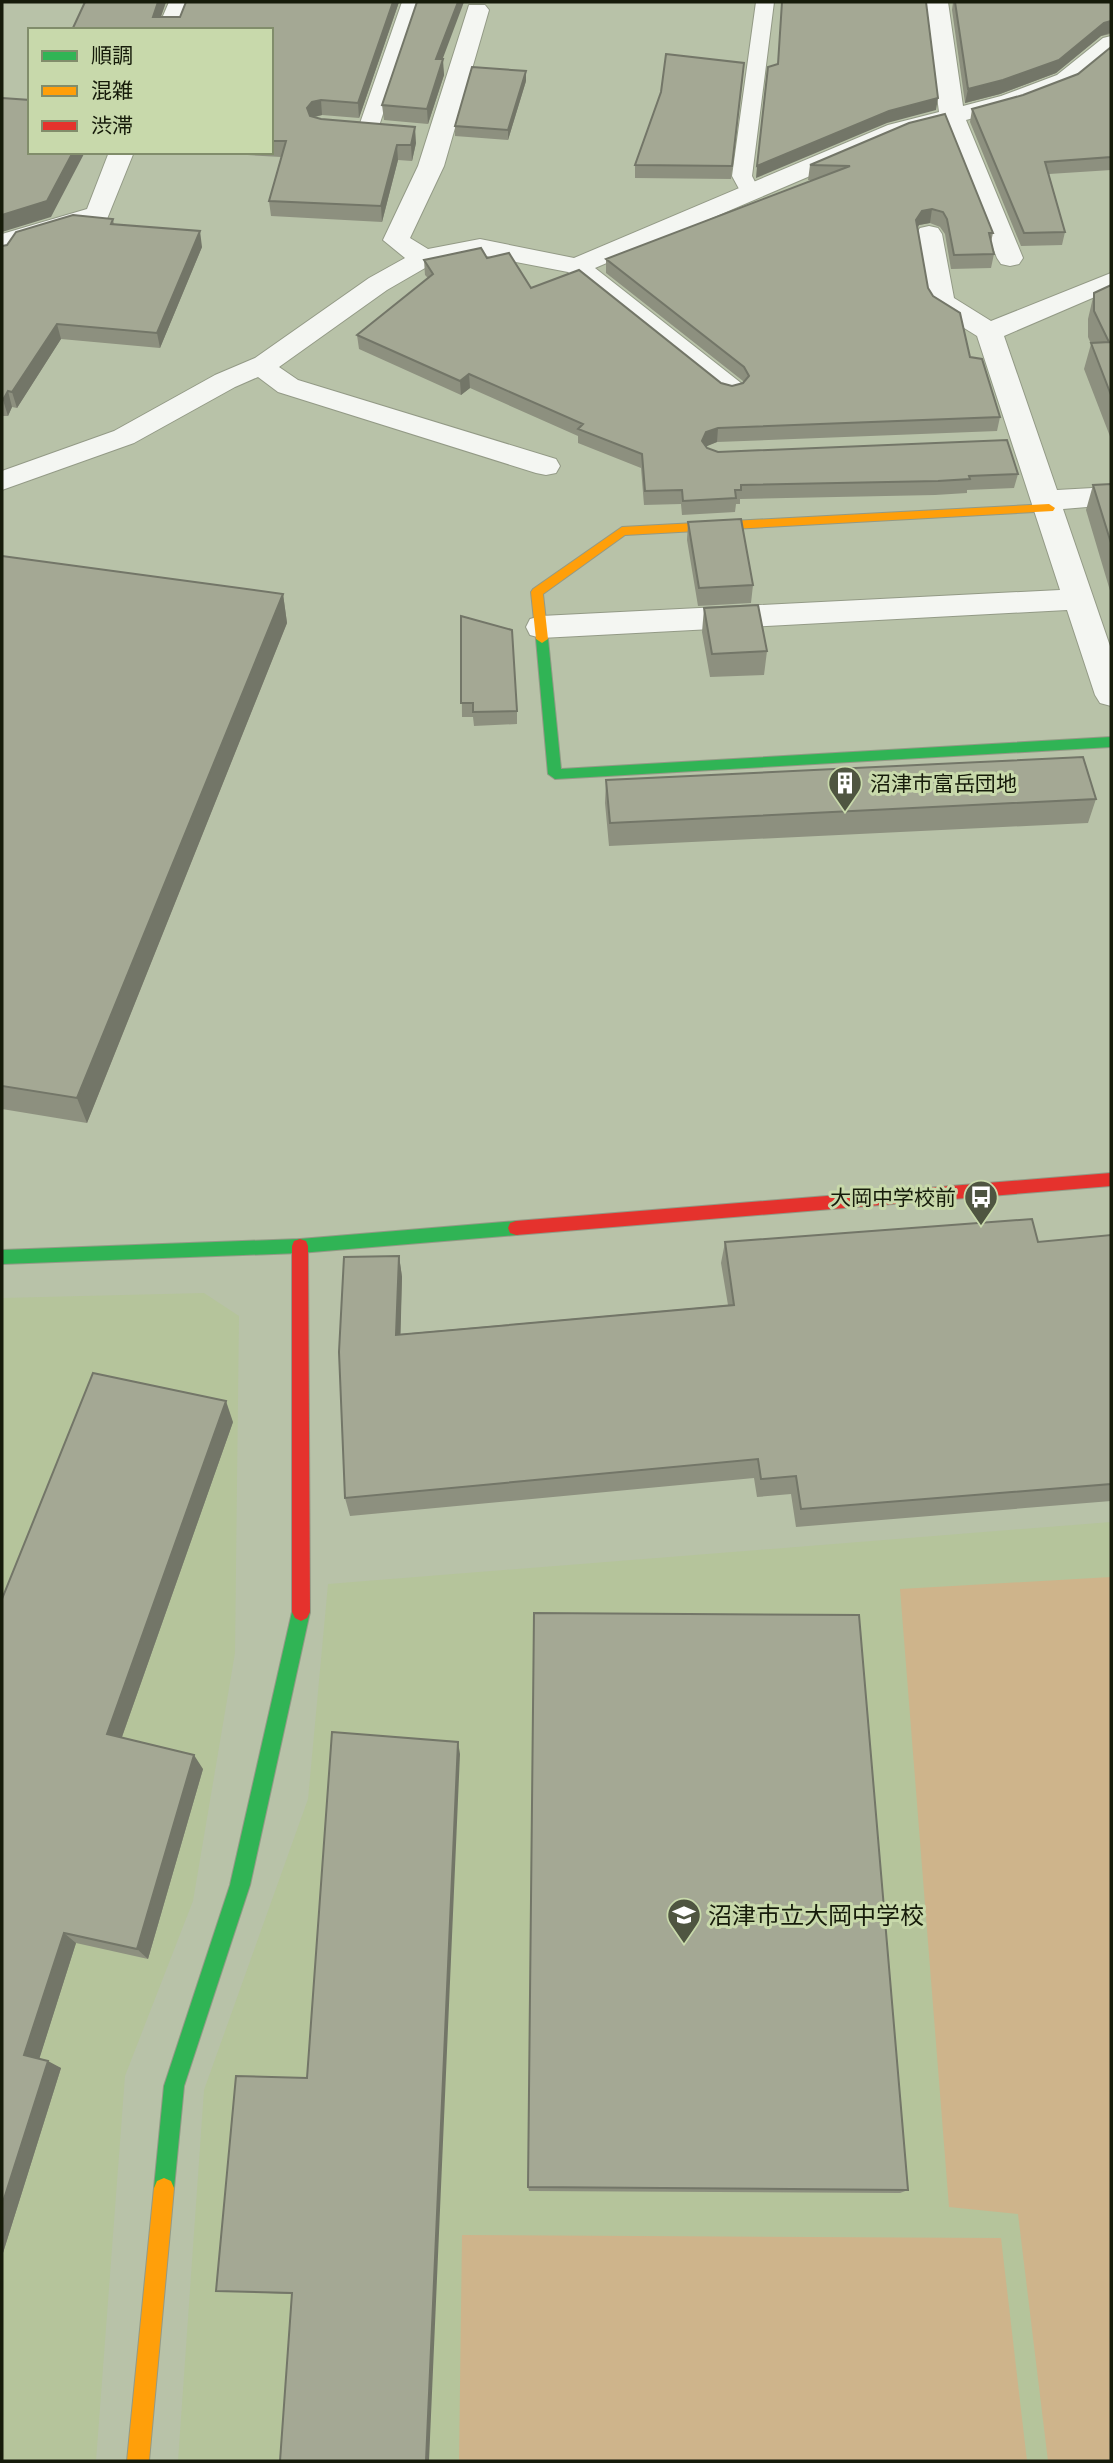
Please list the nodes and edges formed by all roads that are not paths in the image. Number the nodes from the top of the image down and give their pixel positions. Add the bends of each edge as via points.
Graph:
1 (180, 2) edge
2 (411, 2) edge
3 (765, 2) edge
4 (936, 2) edge
5 (477, 10) dead end
6 (171, 28) edge
7 (1111, 43) edge
8 (952, 115) junction
9 (392, 131) junction
10 (121, 154) edge
11 (751, 194) junction
12 (929, 234) dead end
13 (2, 252) edge
14 (424, 258) junction
15 (1010, 258) dead end
16 (577, 266) junction
17 (1111, 281) edge
18 (989, 332) junction
19 (260, 366) junction
20 (731, 388) edge
21 (546, 466) dead end
22 (2, 481) edge
23 (1111, 496) edge
24 (1047, 504) junction
25 (1079, 599) junction
26 (541, 627) junction
27 (1111, 695) edge
28 (1111, 742) edge
29 (1111, 1179) edge
30 (300, 1246) junction
31 (2, 1257) edge
32 (138, 2461) edge

1 - 6 street
2 - 9 lane
3 - 11 lane via 742,176
4 - 8 street
5 - 9 street
7 - 8 street via 1065,80 1010,101
8 - 11 street via 897,130
8 - 15 street
9 - 14 street via 431,166 396,240
10 - 13 street via 99,214 8,240
11 - 16 street
12 - 18 street via 941,302
14 - 16 street via 480,247
14 - 19 street via 378,284
16 - 20 street
17 - 18 street
18 - 24 street via 1013,441
19 - 21 street via 288,386
19 - 22 street via 124,437
23 - 24 street
24 - 25 street
24 - 26 street via 622,531 537,592
25 - 26 street
25 - 27 street
26 - 28 street via 555,774
29 - 30 street
30 - 31 street
30 - 32 street via 301,1611 240,1885 174,2086

